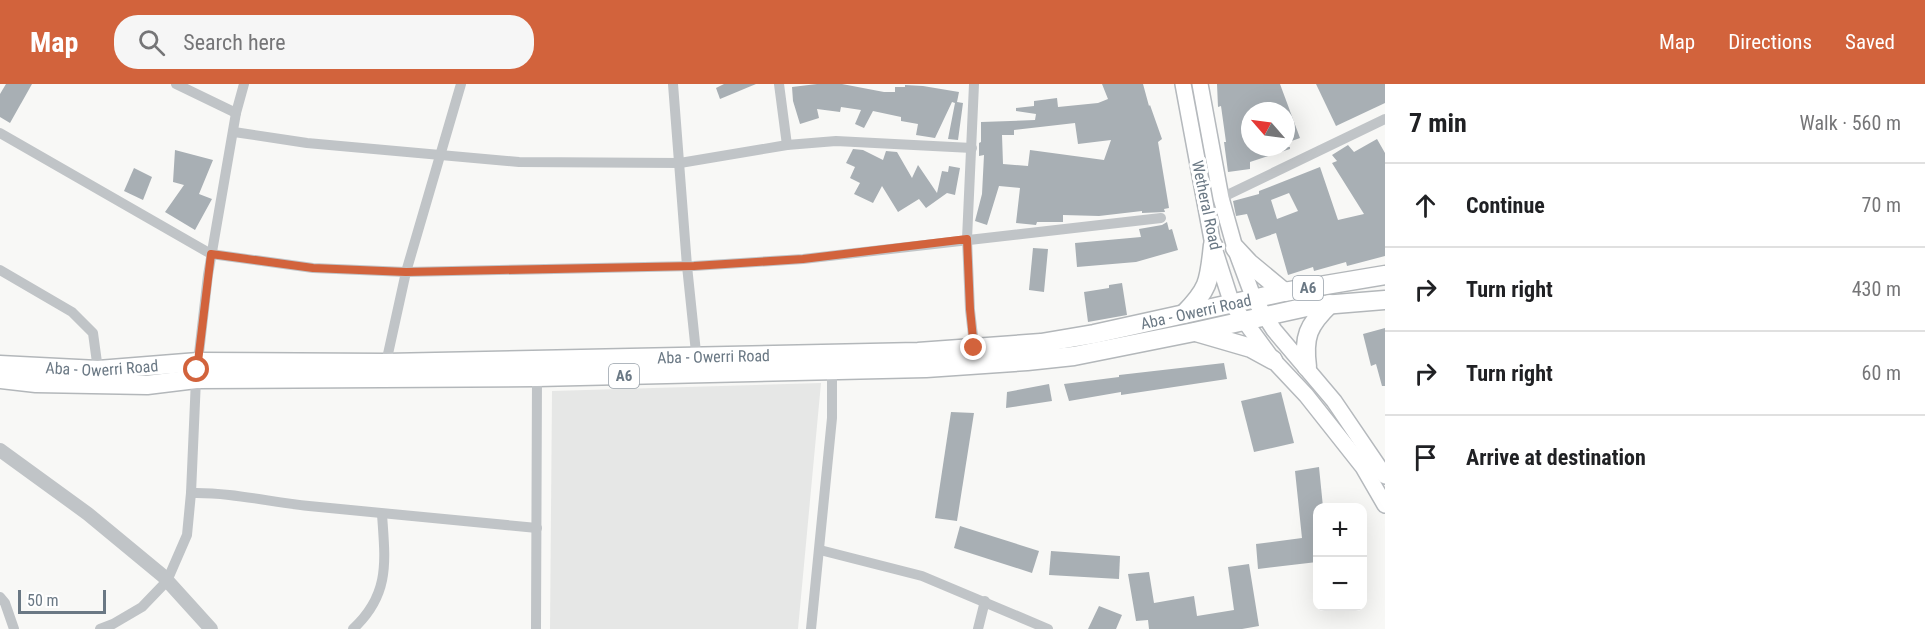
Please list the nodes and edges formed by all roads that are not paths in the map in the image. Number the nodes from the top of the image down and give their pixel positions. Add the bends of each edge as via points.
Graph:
1 (176, 84) edge
2 (244, 84) edge
3 (461, 84) edge
4 (673, 84) edge
5 (779, 84) edge
6 (974, 84) edge
7 (1183, 84) edge
8 (1200, 84) edge
9 (236, 113) junction
10 (1385, 119) edge
11 (234, 132) junction
12 (0, 133) edge
13 (787, 146) junction
14 (972, 148) junction
15 (440, 156) junction
16 (680, 163) junction
17 (1221, 198) junction
18 (1161, 218) dead end
19 (967, 239) junction
20 (1213, 245) junction
21 (1235, 248) junction
22 (211, 254) junction
23 (687, 266) junction
24 (0, 270) edge
25 (406, 272) junction
26 (1385, 275) edge
27 (1284, 292) junction
28 (1254, 299) junction
29 (1385, 300) edge
30 (1232, 304) junction
31 (1330, 304) junction
32 (1184, 314) junction
33 (1265, 316) junction
34 (1244, 320) junction
35 (1194, 332) junction
36 (975, 356) junction
37 (1273, 360) junction
38 (386, 363) junction
39 (832, 363) junction
40 (0, 365) edge
41 (697, 366) junction
42 (1306, 367) junction
43 (98, 370) junction
44 (197, 371) junction
45 (537, 377) junction
46 (0, 379) edge
47 (0, 450) edge
48 (1385, 476) edge
49 (191, 492) junction
50 (1385, 505) edge
51 (382, 514) junction
52 (537, 528) junction
53 (820, 550) junction
54 (166, 581) junction
55 (0, 597) edge
56 (985, 601) junction
57 (14, 629) edge
58 (100, 629) edge
59 (211, 629) edge
60 (353, 629) edge
61 (536, 629) edge
62 (811, 629) edge
63 (978, 629) edge
64 (1048, 629) edge

1 - 9 street
2 - 9 street
3 - 15 street
4 - 16 street
5 - 13 street
6 - 14 street
7 - 20 main road, Wetheral Road
8 - 17 main road, Wetheral Road
9 - 11 street
10 - 17 street
11 - 15 street
11 - 22 street
12 - 22 street
13 - 14 street via 836,141
13 - 16 street
14 - 19 street
15 - 16 street via 519,162
15 - 25 street
16 - 23 street
17 - 21 main road, Wetheral Road
18 - 19 street
19 - 23 street via 803,259
19 - 36 street
20 - 30 main road, Wetheral Road
20 - 32 highway via 1208,284 1200,299
21 - 27 highway
21 - 28 main road, Wetheral Road
22 - 25 street via 313,268
22 - 44 street
23 - 25 street
23 - 41 street
24 - 43 street via 72,312 93,333
25 - 38 street
26 - 27 highway, Aba - Owerri Road / A6
27 - 28 highway, Aba - Owerri Road / A6
28 - 30 highway, Aba - Owerri Road / A6
28 - 33 main road, Wetheral Road
29 - 31 highway, Aba - Owerri Road / A6
30 - 32 highway, Aba - Owerri Road / A6
30 - 34 main road, Wetheral Road
31 - 33 highway, Aba - Owerri Road / A6
31 - 42 highway via 1315,318 1307,335
32 - 36 highway, Aba - Owerri Road / A6
33 - 34 highway, Aba - Owerri Road / A6
33 - 42 main road, Wetheral Road
34 - 35 highway, Aba - Owerri Road / A6
34 - 37 main road, Wetheral Road
35 - 36 highway, Aba - Owerri Road / A6 via 1074,356
35 - 37 highway via 1251,348
36 - 39 highway, Aba - Owerri Road / A6
37 - 50 main road, Wetheral Road via 1363,467
38 - 41 highway, Aba - Owerri Road / A6
38 - 44 highway, Aba - Owerri Road / A6
39 - 41 highway, Aba - Owerri Road / A6
39 - 53 street via 832,418
40 - 43 highway, Aba - Owerri Road / A6
41 - 45 highway, Aba - Owerri Road / A6
42 - 48 main road, Wetheral Road
43 - 44 highway, Aba - Owerri Road / A6
44 - 45 highway, Aba - Owerri Road / A6
44 - 46 highway, Aba - Owerri Road / A6 via 147,385
44 - 49 street
45 - 52 street
47 - 54 street via 88,514
49 - 51 street
49 - 54 street via 187,535
51 - 52 street
51 - 60 street via 384,579 373,604
52 - 61 street
53 - 56 street via 922,576
53 - 62 street
54 - 58 street via 142,607
54 - 59 street
55 - 57 street
56 - 63 street
56 - 64 street

